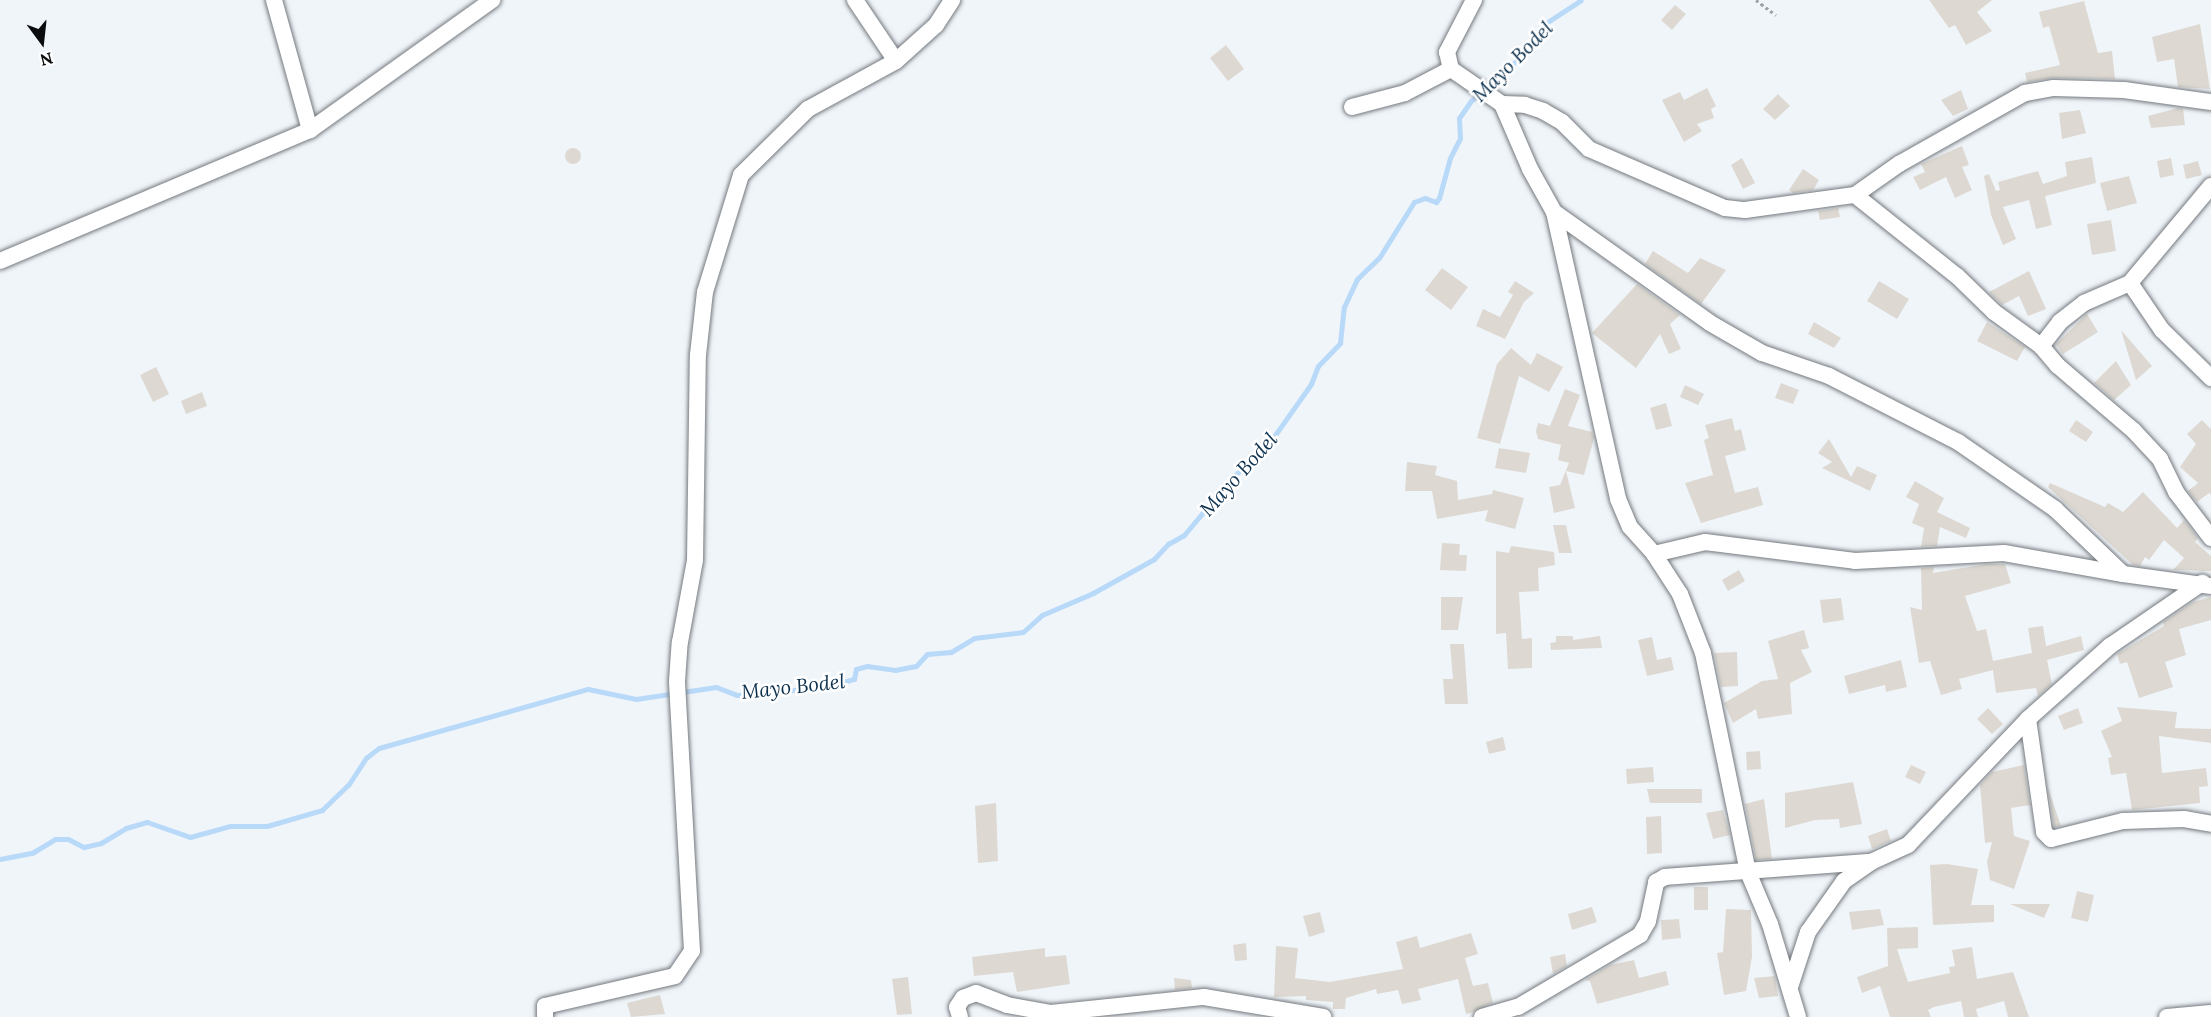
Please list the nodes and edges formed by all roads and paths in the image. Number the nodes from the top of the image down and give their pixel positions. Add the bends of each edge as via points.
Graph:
1 (274, 0) edge
2 (492, 0) edge
3 (855, 0) edge
4 (952, 0) edge
5 (1474, 0) edge
6 (1756, 0) edge
7 (1776, 15) dead end
8 (896, 61) junction
9 (1451, 69) junction
10 (2211, 102) edge
11 (1502, 104) junction
12 (1352, 107) dead end
13 (310, 130) junction
14 (2211, 186) edge
15 (1854, 195) junction
16 (1554, 212) junction
17 (0, 261) edge
18 (2130, 283) junction
19 (2041, 346) junction
20 (2211, 378) edge
21 (2211, 538) edge
22 (1654, 554) junction
23 (2123, 574) junction
24 (2207, 583) edge
25 (2028, 719) junction
26 (2211, 824) edge
27 (1871, 862) junction
28 (1748, 872) junction
29 (1790, 987) junction
30 (2211, 1013) edge
31 (545, 1017) edge
32 (960, 1017) edge
33 (1323, 1017) edge
34 (1482, 1017) edge
35 (1798, 1017) edge
36 (2167, 1017) edge

1 - 13 street
2 - 13 street
3 - 8 street
4 - 8 street via 936,25
5 - 9 street via 1447,52
6 - 7 path
8 - 31 street via 808,109 741,175 705,292 698,355 695,560 677,681 692,951 675,976 545,1006
9 - 11 street
9 - 12 street via 1405,93
10 - 15 street via 2124,90 2054,88 2025,93 1899,164
11 - 15 street via 1543,111 1562,122 1589,150 1725,208 1745,210
11 - 16 street
13 - 17 street
14 - 18 street
15 - 19 street via 1957,276 1994,312
16 - 22 street via 1618,499 1630,526
16 - 23 street via 1710,323 1762,353 1829,376 1958,442 2055,509
18 - 19 street via 2084,303 2060,322
18 - 20 street via 2162,330
19 - 21 street via 2160,459 2176,492
22 - 23 street via 1705,542 1855,561 2004,553
22 - 28 street via 1680,594 1703,653
23 - 24 street
24 - 25 street via 2110,646
25 - 26 street via 2044,832 2051,839 2123,821 2184,819
25 - 27 street via 1908,845
27 - 28 street
27 - 29 street via 1844,881 1808,932
28 - 29 street
28 - 34 street via 1681,875 1656,882 1648,921 1640,935 1518,1007
29 - 35 street
30 - 36 street
32 - 33 street via 957,1007 963,998 976,993 1007,1005 1051,1013 1204,997

